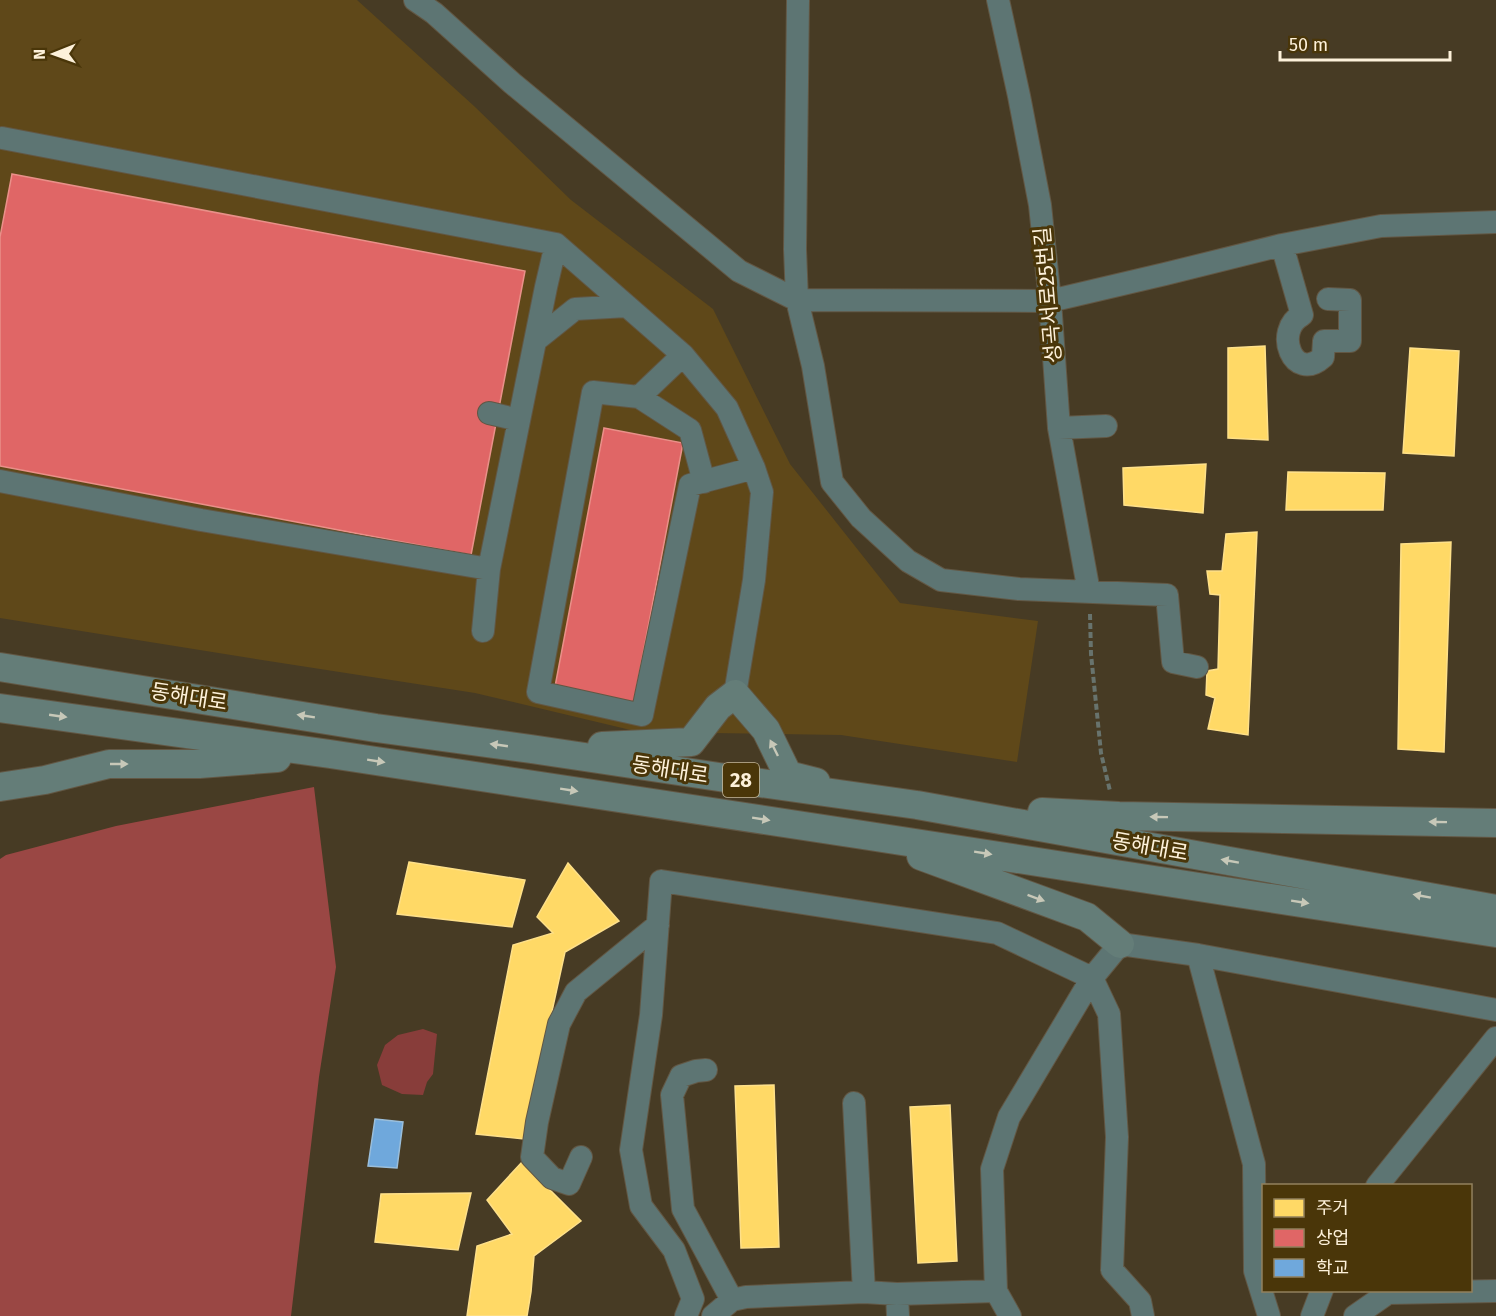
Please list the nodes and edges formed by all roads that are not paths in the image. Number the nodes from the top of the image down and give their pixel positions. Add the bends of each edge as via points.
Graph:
1 (415, 0) edge
2 (798, 0) edge
3 (998, 0) edge
4 (439, 7) edge
5 (1, 136) edge
6 (1496, 222) edge
7 (556, 244) junction
8 (1282, 245) junction
9 (1328, 299) dead end
10 (797, 300) junction
11 (1050, 301) junction
12 (627, 306) junction
13 (1302, 315) junction
14 (535, 341) junction
15 (1324, 341) junction
16 (683, 355) junction
17 (639, 397) junction
18 (489, 413) dead end
19 (519, 420) junction
20 (1106, 426) dead end
21 (1059, 428) junction
22 (754, 468) junction
23 (0, 481) edge
24 (704, 482) junction
25 (489, 569) junction
26 (1089, 592) junction
27 (483, 631) dead end
28 (1197, 667) dead end
29 (0, 668) edge
30 (735, 694) junction
31 (0, 708) edge
32 (531, 749) junction
33 (330, 754) junction
34 (0, 787) edge
35 (917, 805) junction
36 (1496, 823) edge
37 (863, 835) junction
38 (1487, 920) edge
39 (658, 925) junction
40 (1120, 944) junction
41 (1198, 955) junction
42 (1092, 978) junction
43 (1496, 1011) edge
44 (1496, 1038) edge
45 (706, 1070) dead end
46 (854, 1103) dead end
47 (581, 1157) dead end
48 (1378, 1184) edge
49 (996, 1291) junction
50 (1472, 1291) edge
51 (1496, 1291) edge
52 (864, 1292) junction
53 (1321, 1292) edge
54 (1442, 1292) edge
55 (732, 1300) junction
56 (897, 1305) edge
57 (686, 1316) edge
58 (713, 1316) edge
59 (1010, 1316) edge
60 (1143, 1316) edge
61 (1269, 1316) edge
62 (1311, 1316) edge
63 (1355, 1316) edge

1 - 4 street
2 - 10 street
3 - 11 street, 성곡서로25번길 via 1040,206
4 - 10 street via 512,83 739,271
5 - 7 street
6 - 8 street via 1381,226
7 - 12 street
7 - 14 street
8 - 11 street
8 - 13 street
9 - 15 street via 1350,300 1350,341
10 - 11 street
10 - 26 street via 813,366 832,482 861,518 908,561 941,580
11 - 21 street, 성곡서로25번길
12 - 14 street via 575,309
12 - 16 street
13 - 15 street via 1316,318
13 - 15 street via 1288,332 1291,355 1296,361 1317,363 1323,357
14 - 19 street
16 - 17 street
16 - 22 street via 727,408
17 - 24 street via 690,430
17 - 24 street via 593,392 538,692 642,715 690,485
18 - 19 street
19 - 25 street
20 - 21 street
21 - 26 street, 성곡서로25번길
22 - 24 street
22 - 30 street via 762,492 754,580
23 - 25 street
25 - 27 street
26 - 28 street via 1167,595 1173,662
32 -> 29 main road, 동해대로 / 28
30 - 32 main road via 718,707 692,742
35 -> 30 main road via 788,775 766,730
31 -> 33 main road
32 - 35 main road, 동해대로 / 28
34 -> 33 main road via 109,764 199,764
33 -> 37 main road
36 -> 35 main road via 1119,816
38 -> 35 main road, 동해대로 / 28
37 -> 38 main road
37 -> 40 main road via 1087,916
39 - 42 street via 661,881 997,933
39 - 47 street via 576,992 559,1024 532,1157 552,1178 569,1184
39 - 57 street via 651,1015 631,1150 640,1206 674,1250 693,1299
40 - 41 street
40 - 42 street
41 - 43 street
41 - 61 street via 1254,1164 1255,1271
42 - 49 street via 1009,1117 992,1169
42 - 60 street via 1109,1014 1117,1137 1112,1270 1140,1301
44 - 48 street
45 - 55 street via 681,1076 672,1095 683,1209
46 - 52 street
49 - 56 street
49 - 59 street
50 - 51 street
52 - 55 street
52 - 56 street
53 - 62 street
54 - 63 street via 1388,1293
55 - 58 street

